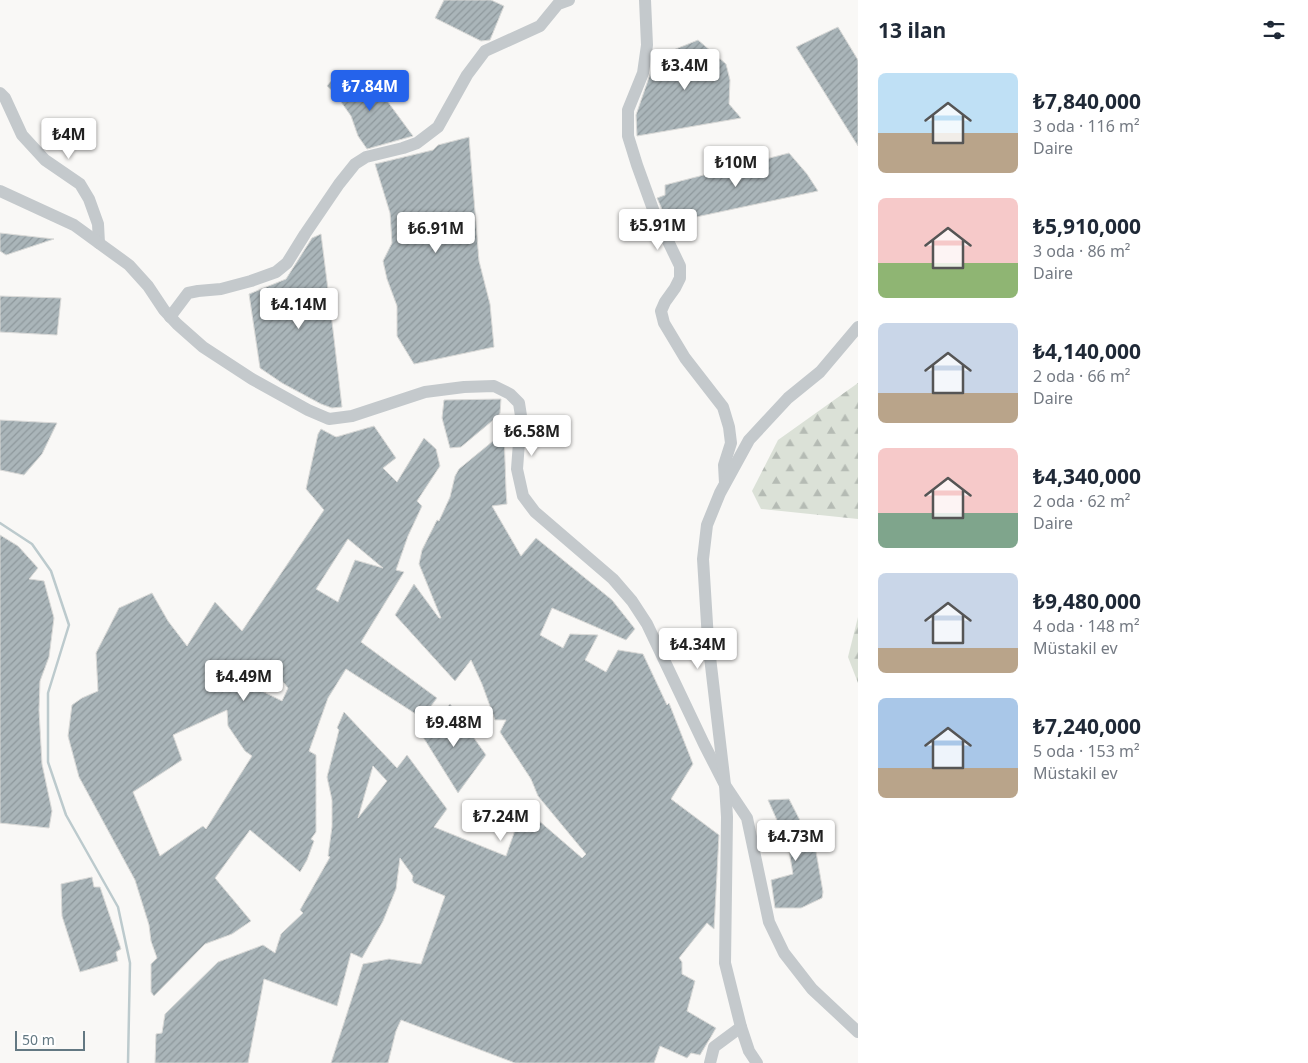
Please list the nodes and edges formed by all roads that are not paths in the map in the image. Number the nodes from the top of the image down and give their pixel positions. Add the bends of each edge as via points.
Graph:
1 (569, 0) edge
2 (646, 0) edge
3 (0, 93) edge
4 (0, 191) edge
5 (99, 244) junction
6 (170, 316) junction
7 (858, 327) edge
8 (725, 484) junction
9 (725, 784) junction
10 (741, 1027) junction
11 (858, 1032) edge
12 (710, 1063) edge
13 (757, 1063) edge

1 - 6 street via 558,4 540,26 485,51 467,75 438,127 417,143 366,157 355,164 287,263 276,272 221,289 188,294
2 - 8 street via 647,45 643,73 628,110 628,136 654,212 680,266 680,278 661,311 664,322 685,358 723,407 729,427
3 - 5 street via 22,135 45,160 80,184 98,224
4 - 5 street via 74,225
5 - 6 street via 129,264
6 - 9 street via 211,353 252,379 329,419 352,416 425,392 494,386 510,394 519,403 521,416 517,469 523,496 535,512 613,579 632,601 647,624
7 - 8 street via 820,372 788,398 749,440
8 - 9 street via 707,525 703,559 708,640
9 - 10 street via 725,963
9 - 11 street via 747,818 769,922 784,953 812,989
10 - 12 street via 714,1048
10 - 13 street

